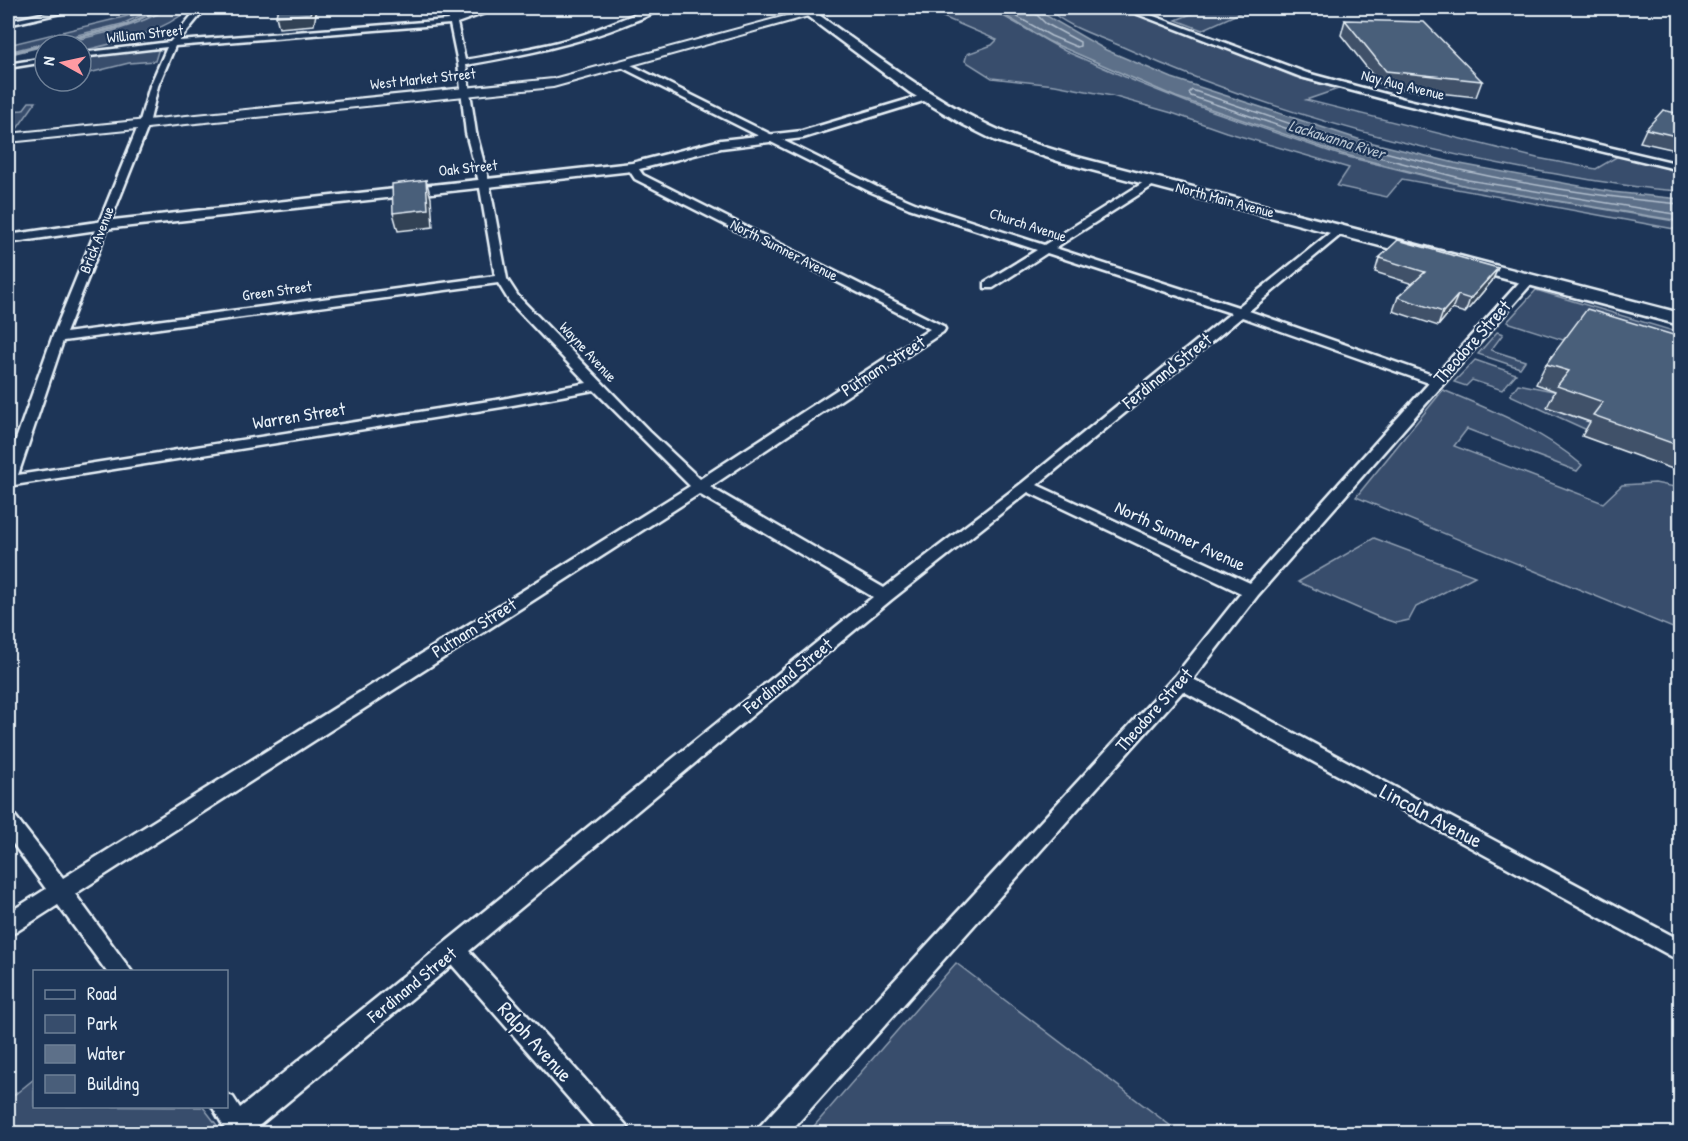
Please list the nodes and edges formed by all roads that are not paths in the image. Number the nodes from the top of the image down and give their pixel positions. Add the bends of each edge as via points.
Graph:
1 (78, 8) edge
2 (203, 8) edge
3 (450, 8) edge
4 (496, 8) edge
5 (656, 8) edge
6 (786, 8) edge
7 (834, 8) edge
8 (1126, 8) edge
9 (805, 10) edge
10 (452, 22) junction
11 (8, 23) edge
12 (744, 31) junction
13 (172, 44) junction
14 (93, 54) edge
15 (33, 62) edge
16 (462, 63) junction
17 (624, 65) junction
18 (8, 66) edge
19 (466, 92) junction
20 (926, 97) junction
21 (144, 124) junction
22 (8, 138) edge
23 (770, 138) junction
24 (632, 167) junction
25 (1680, 167) edge
26 (1153, 181) junction
27 (484, 182) junction
28 (104, 225) junction
29 (1340, 230) junction
30 (8, 238) edge
31 (1045, 248) junction
32 (501, 279) junction
33 (1529, 279) junction
34 (989, 285) dead end
35 (1240, 312) junction
36 (1680, 319) edge
37 (939, 329) joint
38 (58, 338) junction
39 (1436, 381) junction
40 (596, 385) junction
41 (8, 481) edge
42 (1027, 486) junction
43 (699, 487) junction
44 (1252, 591) junction
45 (885, 596) junction
46 (1181, 681) junction
47 (8, 822) edge
48 (60, 892) junction
49 (8, 925) edge
50 (454, 951) junction
51 (1680, 951) edge
52 (119, 970) edge
53 (231, 1116) edge
54 (617, 1134) edge
55 (770, 1134) edge

1 - 11 street
2 - 13 street, Brick Avenue
3 - 10 street, Wayne Avenue
4 - 10 street, William Street
5 - 16 street via 592,36
6 - 12 main road
7 - 9 street, West Market Street
8 - 25 street, Nay Aug Avenue via 1304,75
9 - 12 main road, West Market Street
9 - 20 main road, North Main Avenue
10 - 13 street, William Street
10 - 16 street, Wayne Avenue
12 - 17 main road, West Market Street
13 - 14 street, William Street
13 - 21 street, Brick Avenue via 154,86
15 - 18 street
16 - 19 street, Wayne Avenue
17 - 19 main road, West Market Street via 553,82
17 - 23 street, Church Avenue
19 - 21 main road, West Market Street
19 - 27 street, Wayne Avenue via 471,133
20 - 23 street, Oak Street via 803,134
20 - 26 main road, North Main Avenue via 1000,136 1067,159
21 - 22 main road, West Market Street
21 - 28 street, Brick Avenue
23 - 24 street, Oak Street via 721,144
23 - 31 street, Church Avenue via 913,206
24 - 27 street, Oak Street
24 - 37 street, North Sumner Avenue via 639,177
26 - 29 main road, North Main Avenue
26 - 31 street
27 - 28 street, Oak Street
27 - 32 street, Wayne Avenue
28 - 30 street, Oak Street
28 - 38 street, Brick Avenue
29 - 33 main road, North Main Avenue
29 - 35 street, Ferdinand Street
31 - 34 street
31 - 35 street, Church Avenue
32 - 38 street, Green Street
32 - 40 street, Wayne Avenue via 513,298
33 - 36 main road, North Main Avenue
33 - 39 street, Theodore Street
35 - 39 street, Church Avenue
35 - 42 street, Ferdinand Street
37 - 43 street, Putnam Street
38 - 41 street, Brick Avenue
39 - 44 street, Theodore Street
40 - 41 street, Warren Street via 502,404
40 - 43 street, Wayne Avenue
42 - 44 street, North Sumner Avenue
42 - 45 street, Ferdinand Street
43 - 45 street, Wayne Avenue
43 - 48 street, Putnam Street
44 - 46 street, Theodore Street
45 - 50 street, Ferdinand Street
46 - 51 street, Lincoln Avenue
46 - 55 street, Theodore Street
47 - 48 street
48 - 49 street, Putnam Street
48 - 52 street
50 - 53 street, Ferdinand Street
50 - 54 street, Ralph Avenue

